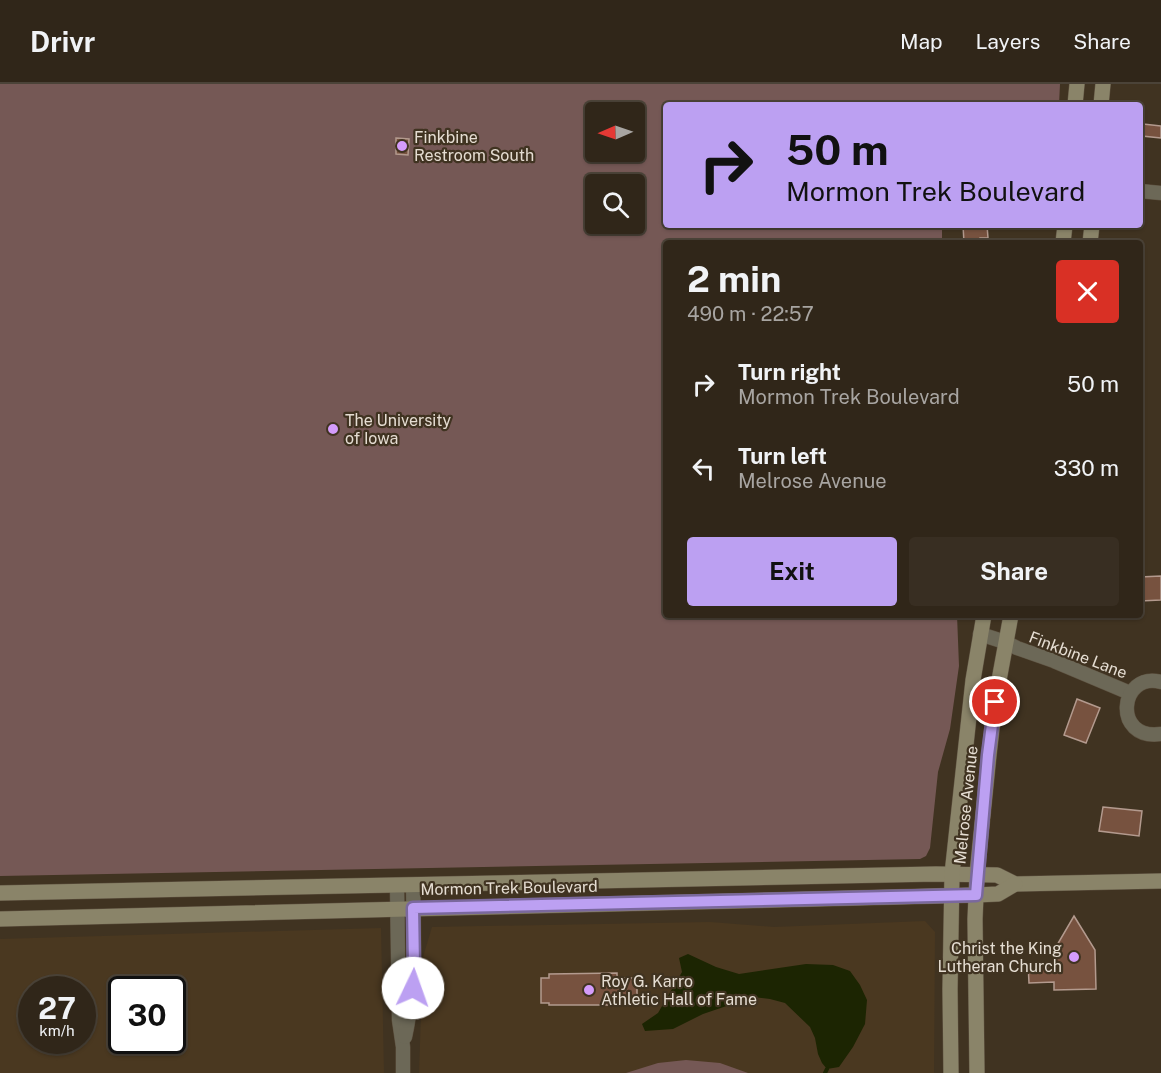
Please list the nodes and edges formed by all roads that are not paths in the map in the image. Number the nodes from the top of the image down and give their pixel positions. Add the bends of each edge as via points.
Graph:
1 (1077, 84) edge
2 (1103, 84) edge
3 (1075, 102) edge
4 (1101, 102) edge
5 (1143, 191) edge
6 (1161, 193) edge
7 (984, 618) edge
8 (1010, 618) edge
9 (981, 634) junction
10 (1005, 642) junction
11 (1161, 682) edge
12 (1130, 693) junction
13 (1161, 734) edge
14 (952, 874) junction
15 (977, 874) junction
16 (1161, 881) edge
17 (1015, 884) junction
18 (412, 885) junction
19 (397, 886) junction
20 (0, 893) edge
21 (976, 895) junction
22 (951, 896) junction
23 (413, 908) junction
24 (397, 909) junction
25 (0, 919) edge
26 (403, 1047) junction
27 (403, 1073) edge
28 (951, 1073) edge
29 (977, 1073) edge

1 - 3 main road
2 - 4 main road
5 - 6 street
7 - 9 main road, Melrose Avenue
8 - 10 main road, Melrose Avenue
9 - 10 street, Finkbine Lane
9 - 14 main road, Melrose Avenue
10 - 12 street, Finkbine Lane
10 - 15 main road, Melrose Avenue via 988,755
11 - 12 street, Finkbine Lane via 1142,683
12 - 13 street, Finkbine Lane via 1126,705 1131,724 1143,733
14 - 15 main road, Mormon Trek Boulevard
14 - 18 main road, Mormon Trek Boulevard
14 - 22 main road, Melrose Avenue
15 - 17 main road, Mormon Trek Boulevard via 997,875
15 - 21 main road, Melrose Avenue
16 - 17 main road, Mormon Trek Boulevard
17 - 21 main road, Mormon Trek Boulevard via 998,894
18 - 19 main road, Mormon Trek Boulevard
18 - 23 street
19 - 20 main road, Mormon Trek Boulevard
19 - 24 street
21 - 22 main road, Mormon Trek Boulevard
21 - 29 main road, Melrose Avenue
22 - 23 main road, Mormon Trek Boulevard
22 - 28 main road, Melrose Avenue
23 - 24 main road, Mormon Trek Boulevard
23 - 26 street via 413,988
24 - 25 main road, Mormon Trek Boulevard
24 - 26 street
26 - 27 street

